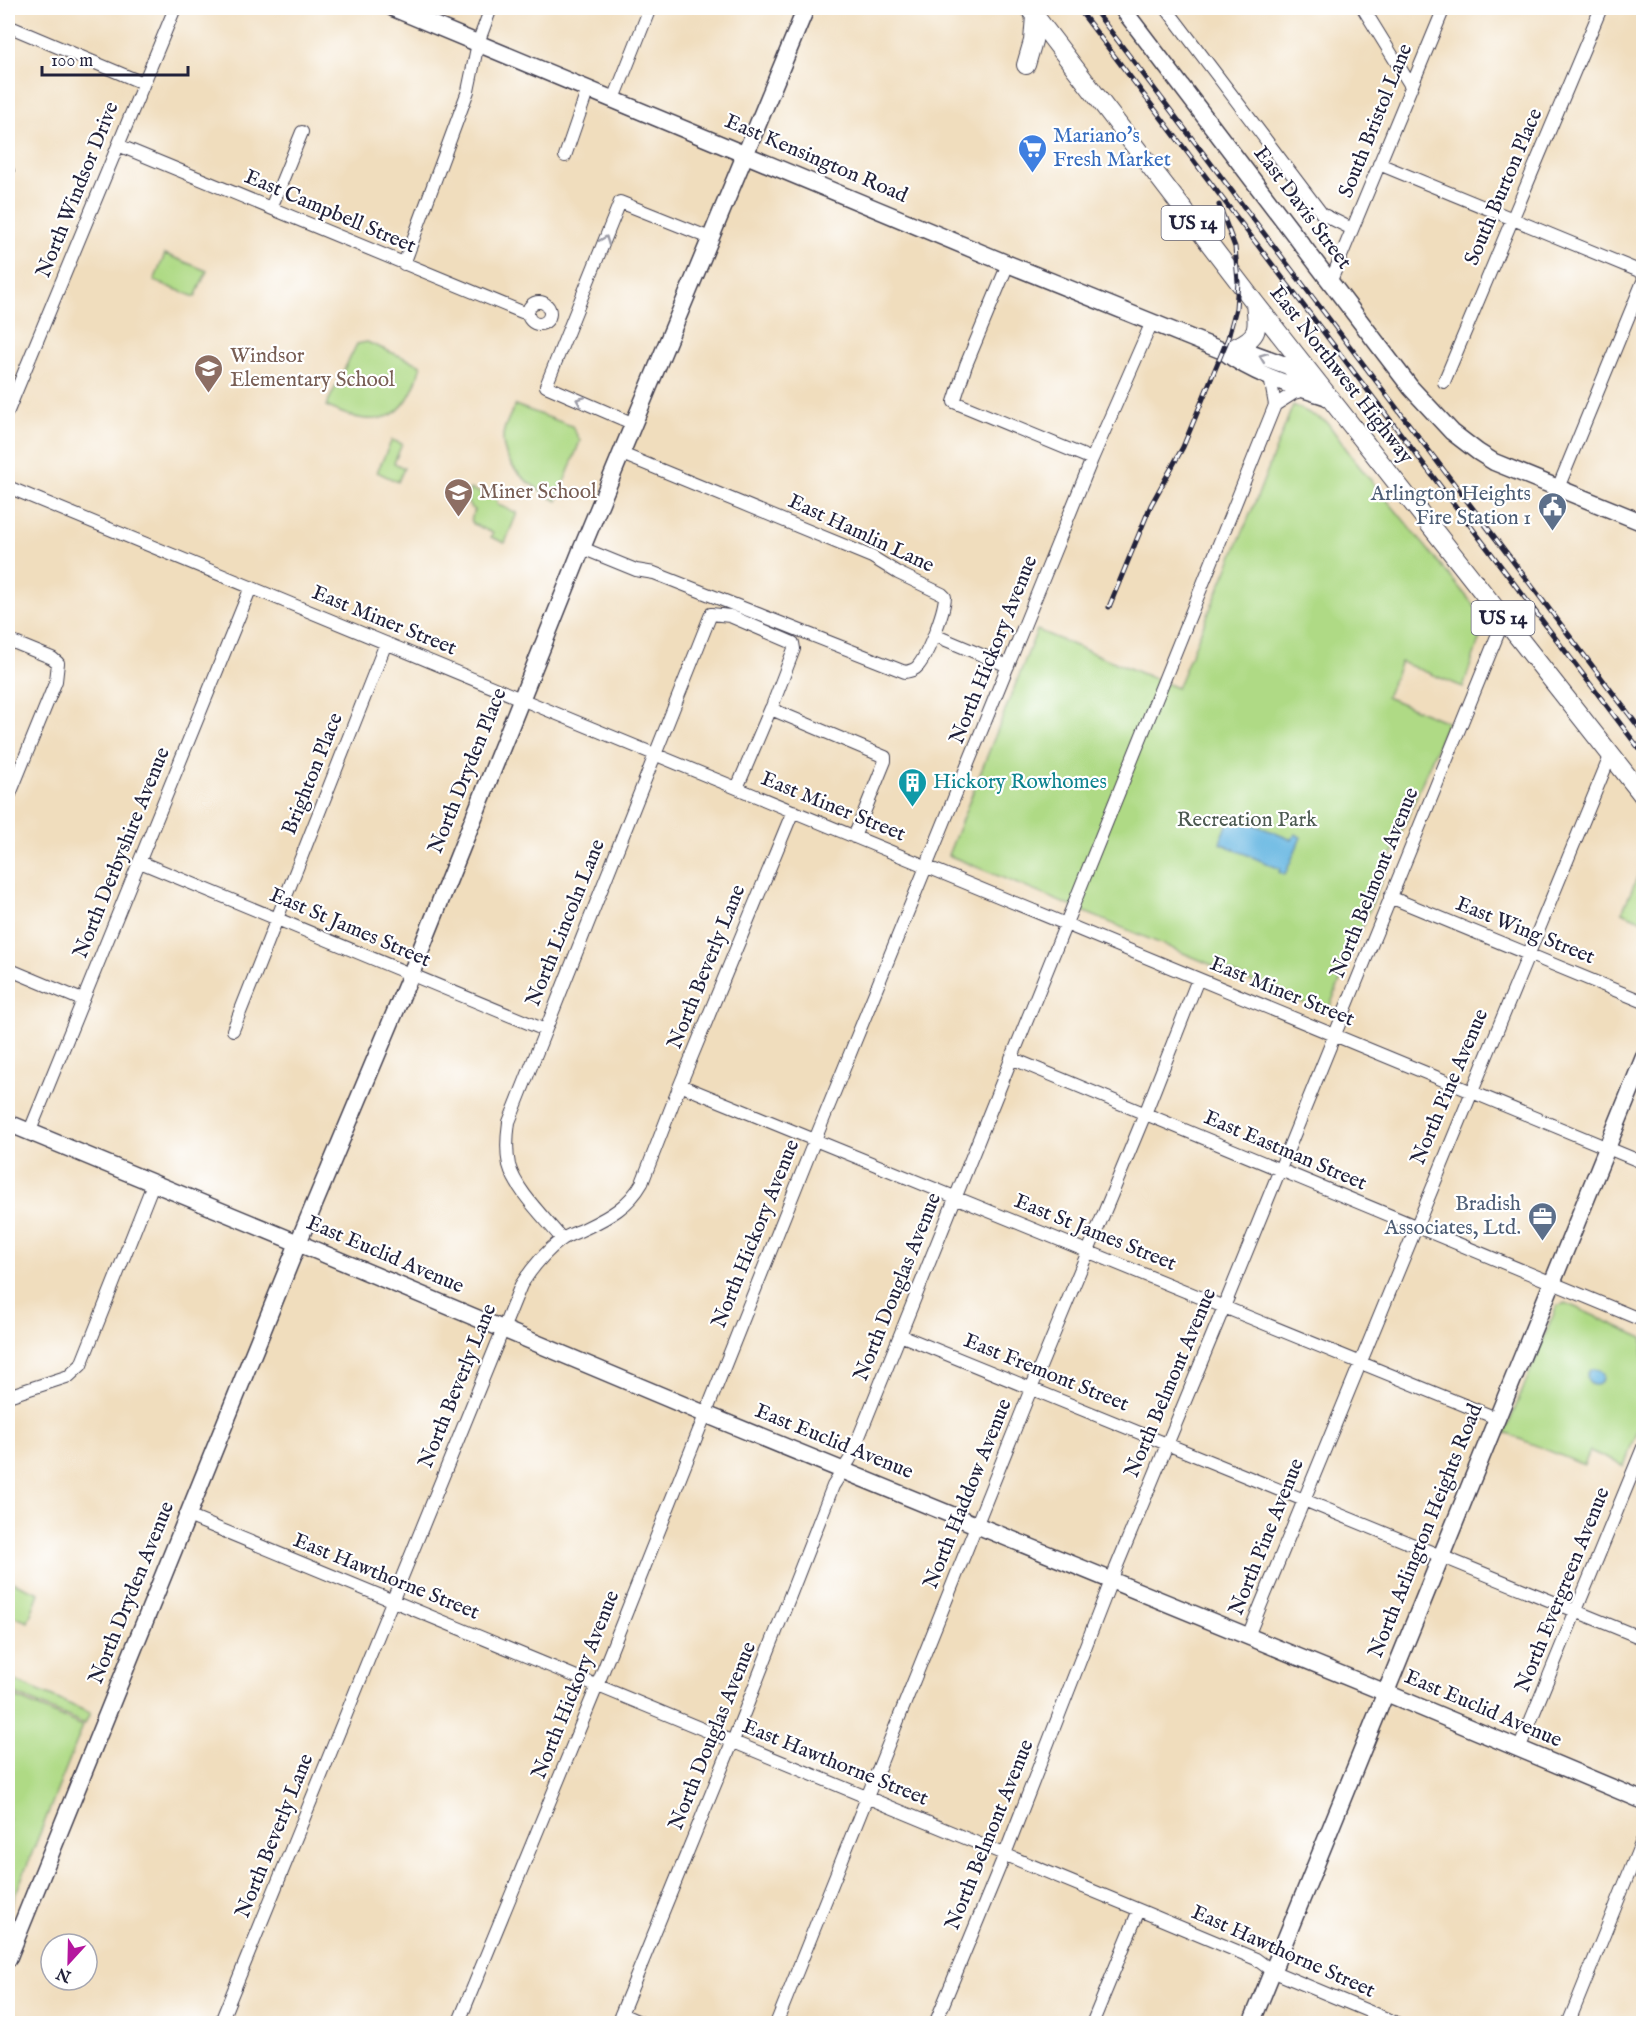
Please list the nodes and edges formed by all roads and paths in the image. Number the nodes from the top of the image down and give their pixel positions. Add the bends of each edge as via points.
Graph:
1 (175, 8) edge
2 (393, 8) edge
3 (491, 8) edge
4 (650, 8) edge
5 (806, 8) edge
6 (1122, 8) edge
7 (1166, 8) edge
8 (1363, 8) edge
9 (1443, 8) edge
10 (1600, 8) edge
11 (1032, 12) edge
12 (8, 26) edge
13 (478, 43) junction
14 (1026, 65) dead end
15 (143, 83) junction
16 (1411, 86) junction
17 (588, 89) junction
18 (614, 99) junction
19 (302, 132) dead end
20 (118, 145) junction
21 (745, 154) junction
22 (565, 156) dead end
23 (1379, 164) junction
24 (8, 171) edge
25 (8, 179) edge
26 (271, 208) junction
27 (1512, 219) junction
28 (1352, 230) junction
29 (710, 238) junction
30 (404, 264) junction
31 (1008, 264) junction
32 (1644, 273) edge
33 (1644, 279) edge
34 (1330, 283) junction
35 (1255, 303) junction
36 (528, 313) dead end
37 (1152, 322) junction
38 (1229, 349) junction
39 (1270, 377) junction
40 (1444, 382) dead end
41 (1305, 390) junction
42 (1331, 398) junction
43 (1275, 405) junction
44 (8, 411) edge
45 (634, 424) junction
46 (622, 454) junction
47 (1092, 459) junction
48 (8, 486) edge
49 (1558, 488) junction
50 (1644, 523) edge
51 (582, 548) junction
52 (251, 587) junction
53 (1504, 619) junction
54 (934, 635) junction
55 (8, 640) edge
56 (386, 643) junction
57 (1008, 666) junction
58 (521, 699) junction
59 (771, 708) junction
60 (654, 754) junction
61 (1611, 754) junction
62 (737, 788) junction
63 (1644, 796) edge
64 (8, 799) edge
65 (793, 811) junction
66 (854, 837) junction
67 (140, 862) junction
68 (928, 867) junction
69 (1390, 897) junction
70 (277, 919) junction
71 (1065, 924) junction
72 (1527, 953) junction
73 (8, 969) edge
74 (411, 974) junction
75 (1198, 979) junction
76 (82, 1000) junction
77 (1644, 1002) edge
78 (233, 1030) dead end
79 (545, 1030) junction
80 (1333, 1035) junction
81 (1644, 1057) edge
82 (1011, 1058) junction
83 (680, 1085) junction
84 (1470, 1091) junction
85 (1145, 1114) junction
86 (8, 1124) edge
87 (29, 1132) junction
88 (815, 1140) junction
89 (1606, 1148) junction
90 (1644, 1163) edge
91 (1280, 1170) junction
92 (153, 1184) junction
93 (955, 1197) junction
94 (1414, 1226) junction
95 (562, 1239) junction
96 (298, 1243) junction
97 (1088, 1252) junction
98 (1551, 1283) junction
99 (1224, 1307) junction
100 (1644, 1321) edge
101 (503, 1329) junction
102 (900, 1335) junction
103 (1360, 1363) junction
104 (1031, 1389) junction
105 (8, 1396) edge
106 (705, 1414) junction
107 (1496, 1418) junction
108 (1166, 1444) junction
109 (1644, 1445) edge
110 (843, 1470) junction
111 (1631, 1477) junction
112 (1643, 1482) edge
113 (1303, 1500) junction
114 (188, 1516) junction
115 (976, 1525) junction
116 (1440, 1556) junction
117 (1111, 1580) junction
118 (391, 1600) junction
119 (1575, 1611) junction
120 (1248, 1636) junction
121 (1644, 1639) edge
122 (597, 1686) junction
123 (1384, 1692) junction
124 (733, 1742) junction
125 (1519, 1749) junction
126 (867, 1797) junction
127 (1644, 1802) edge
128 (1644, 1836) edge
129 (1005, 1854) junction
130 (1139, 1910) junction
131 (8, 1959) edge
132 (1272, 1971) junction
133 (619, 2019) edge
134 (220, 2024) edge
135 (458, 2024) edge
136 (644, 2024) edge
137 (776, 2024) edge
138 (935, 2024) edge
139 (1092, 2024) edge
140 (1251, 2024) edge
141 (1399, 2024) edge
142 (1568, 2024) edge

1 - 15 street, North Windsor Drive
2 - 13 street, East Kensington Road
3 - 13 street
4 - 18 street
5 - 21 street, North Dryden Place
6 - 34 street, East Davis Street
7 - 28 street, East Davis Street via 1322,214
8 - 16 street
9 - 16 street, South Bristol Lane
10 - 27 street, South Burton Place
11 - 14 main road via 1033,43
11 - 35 main road, East Northwest Highway / US 14
12 - 15 street
13 - 17 street, East Kensington Road
13 - 30 street via 468,92
15 - 20 street, North Windsor Drive
16 - 23 street, South Bristol Lane
17 - 18 street, East Kensington Road
17 - 22 street
18 - 21 street, East Kensington Road
19 - 26 street
20 - 26 street, East Campbell Street
20 - 44 street, North Windsor Drive
21 - 29 street, North Dryden Place
21 - 31 street, East Kensington Road
23 - 27 street
23 - 28 street, South Bristol Lane
24 - 25 street
26 - 30 street, East Campbell Street
27 - 32 street
27 - 40 street, South Burton Place
28 - 34 street, South Bristol Lane
29 - 45 street, North Dryden Place
45 -> 29 street via 546,386 620,202
30 - 36 street, East Campbell Street
31 - 37 street, East Kensington Road
31 - 47 street via 954,402
33 - 49 street
34 - 49 street, East Davis Street via 1438,420 1478,453
35 - 38 main road via 1257,329 1252,338
35 - 42 main road, East Northwest Highway / US 14
37 - 38 street, East Kensington Road
37 - 47 street, North Hickory Avenue
38 - 39 street, East Kensington Road via 1238,363
42 -> 38 street, East Kensington Road via 1288,366
39 - 41 street, East Kensington Road
39 - 43 street
41 - 42 street, East Kensington Road
41 - 43 street
42 - 53 main road, East Northwest Highway / US 14
43 - 71 street, North Douglas Avenue
45 - 46 street, North Dryden Place
46 - 51 street, North Dryden Place
46 - 54 street, East Hamlin Lane via 872,557 942,594 945,605
47 - 57 street, North Hickory Avenue
48 - 52 street, East Miner Street
49 - 50 street, East Davis Street
51 - 54 street, East Hamlin Lane via 905,672 919,665
51 - 58 street, North Dryden Place
52 - 56 street, East Miner Street
52 - 67 street, North Derbyshire Avenue
53 - 61 main road, East Northwest Highway / US 14
53 - 69 street, North Belmont Avenue
54 - 57 street
55 - 64 street via 58,663 56,681
56 - 58 street, East Miner Street
56 - 70 street, Brighton Place
57 - 68 street, North Hickory Avenue
58 - 60 street, East Miner Street
58 - 74 street, North Dryden Place
59 - 60 street, North Lincoln Lane via 793,644 730,616 711,614
59 - 62 street
59 - 66 street via 885,757
60 - 62 street, East Miner Street
60 - 79 street, North Lincoln Lane
61 - 63 main road, East Northwest Highway / US 14
61 - 72 street, North Pine Avenue
62 - 65 street, East Miner Street
65 - 66 street, East Miner Street
65 - 83 street, North Beverly Lane
66 - 68 street, East Miner Street
67 - 70 street, East St James Street
67 - 76 street, North Derbyshire Avenue
68 - 71 street, East Miner Street
68 - 88 street, North Hickory Avenue
69 - 72 street, East Wing Street
69 - 80 street, North Belmont Avenue
70 - 74 street, East St James Street
70 - 78 street, Brighton Place
71 - 75 street, East Miner Street
71 - 82 street, North Douglas Avenue
72 - 77 street, East Wing Street
72 - 84 street, North Pine Avenue
73 - 76 street
74 - 79 street, East St James Street
74 - 96 street, North Dryden Place
75 - 80 street, East Miner Street
75 - 85 street, North Haddow Avenue
76 - 87 street, North Derbyshire Avenue
79 - 95 street, North Lincoln Lane via 513,1107 507,1138 509,1165 523,1191
80 - 84 street, East Miner Street
80 - 91 street, North Belmont Avenue
81 - 89 street, North Arlington Heights Road
82 - 85 street, East Eastman Street
82 - 93 street, North Douglas Avenue
83 - 88 street, East St James Street
83 - 95 street, North Beverly Lane via 635,1194 607,1219
84 - 89 street, East Miner Street
84 - 94 street, North Pine Avenue
85 - 91 street, East Eastman Street
85 - 97 street, North Haddow Avenue
86 - 87 street, East Euclid Avenue
87 - 92 street, East Euclid Avenue
88 - 93 street, East St James Street
88 - 106 street, North Hickory Avenue
89 - 90 street, East Miner Street
89 - 98 street, North Arlington Heights Road
91 - 94 street, East Eastman Street
91 - 99 street, North Belmont Avenue
92 - 96 street, East Euclid Avenue
92 - 105 street via 81,1365 69,1376
93 - 97 street, East St James Street
93 - 102 street, North Douglas Avenue
94 - 98 street, East Eastman Street
94 - 103 street, North Pine Avenue
95 - 101 street, North Beverly Lane via 535,1264 521,1285
96 - 101 street, East Euclid Avenue
96 - 114 street, North Dryden Avenue
97 - 99 street, East St James Street
97 - 104 street, North Haddow Avenue
98 - 100 street, East Eastman Street
98 - 107 street, North Arlington Heights Road
99 - 103 street, East St James Street
99 - 108 street, North Belmont Avenue
101 - 106 street, East Euclid Avenue
101 - 118 street, North Beverly Lane
102 - 104 street, East Fremont Street
102 - 110 street, North Douglas Avenue
103 - 107 street, East St James Street
103 - 113 street, North Pine Avenue
104 - 108 street, East Fremont Street
104 - 115 street, North Haddow Avenue
106 - 110 street, East Euclid Avenue
106 - 122 street, North Hickory Avenue
107 - 116 street, North Arlington Heights Road
108 - 113 street, East Fremont Street
108 - 117 street, North Belmont Avenue
109 - 111 street, North Evergreen Avenue
110 - 115 street, East Euclid Avenue
110 - 124 street, North Douglas Avenue via 833,1486
111 - 112 street
111 - 119 street, North Evergreen Avenue
113 - 116 street, East Fremont Street
113 - 120 street, North Pine Avenue
114 - 118 street, East Hawthorne Street
114 - 131 street, North Dryden Avenue
115 - 117 street, East Euclid Avenue
115 - 126 street, North Haddow Avenue
116 - 119 street, East Fremont Street
116 - 123 street, North Arlington Heights Road
117 - 120 street, East Euclid Avenue
117 - 129 street, North Belmont Avenue
118 - 122 street, East Hawthorne Street
118 - 134 street, North Beverly Lane
119 - 121 street, East Fremont Street
119 - 125 street, North Evergreen Avenue
120 - 123 street, East Euclid Avenue
122 - 124 street, East Hawthorne Street
122 - 135 street, North Hickory Avenue
123 - 125 street, East Euclid Avenue
123 - 132 street, North Arlington Heights Road
124 - 126 street, East Hawthorne Street
124 - 133 street, North Douglas Avenue
125 - 127 street, East Euclid Avenue
126 - 129 street, East Hawthorne Street
126 - 137 street, North Haddow Avenue
128 - 142 street
129 - 130 street, East Hawthorne Street
129 - 138 street, North Belmont Avenue
130 - 132 street, East Hawthorne Street via 1256,1959
130 - 139 street
132 - 140 street, North Arlington Heights Road
132 - 141 street, East Hawthorne Street
133 - 136 street

